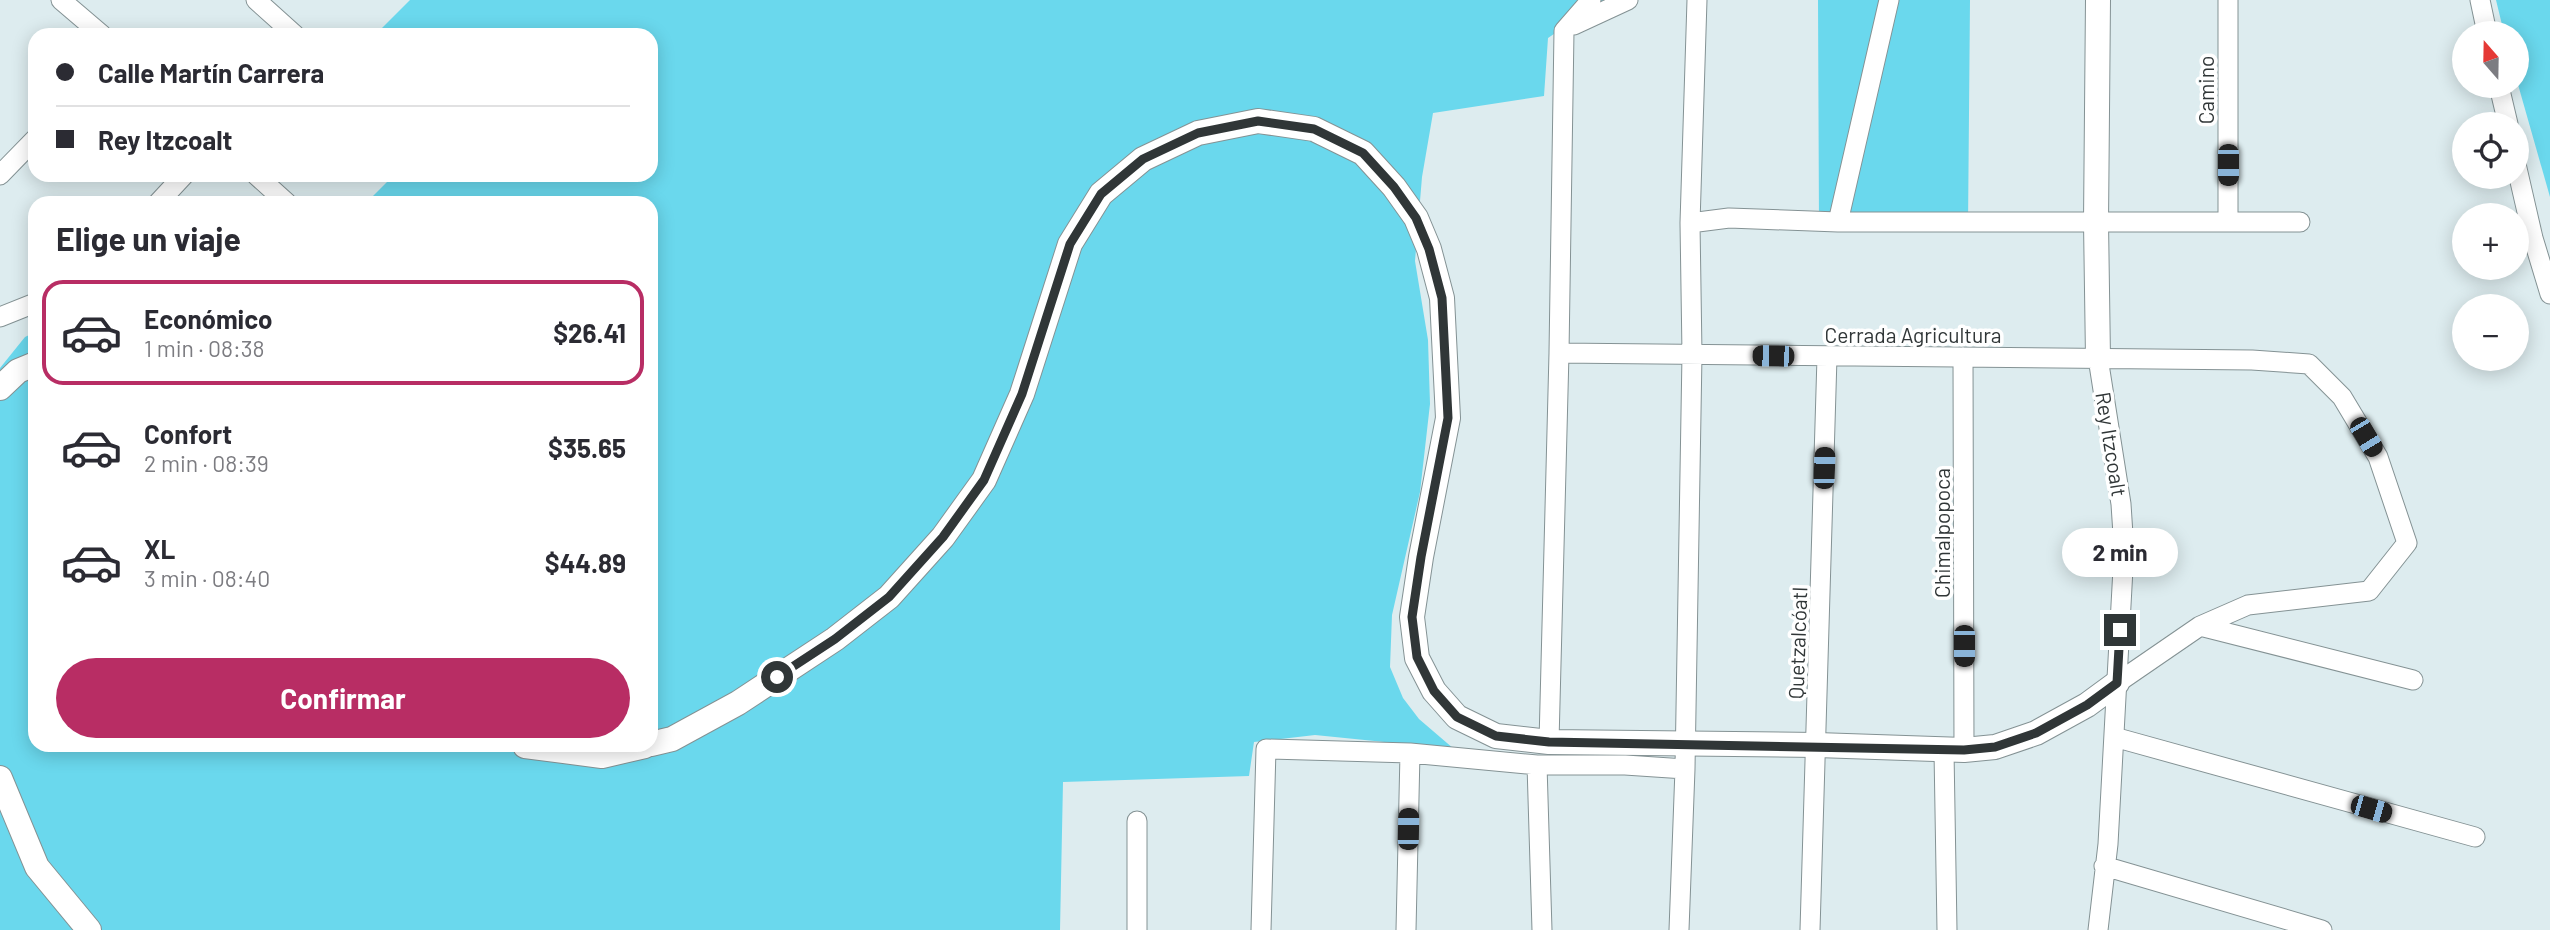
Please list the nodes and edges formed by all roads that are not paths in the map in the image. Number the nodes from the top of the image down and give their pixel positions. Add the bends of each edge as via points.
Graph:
1 (61, 0) edge
2 (257, 0) edge
3 (1591, 0) edge
4 (1628, 0) edge
5 (1697, 0) edge
6 (1889, 0) edge
7 (2098, 0) edge
8 (2228, 0) edge
9 (2480, 0) edge
10 (2484, 21) edge
11 (94, 28) edge
12 (287, 28) edge
13 (1564, 31) junction
14 (28, 146) edge
15 (0, 176) edge
16 (178, 182) edge
17 (264, 182) edge
18 (2522, 189) edge
19 (164, 196) edge
20 (278, 196) edge
21 (2228, 221) junction
22 (1838, 222) junction
23 (2096, 222) junction
24 (2300, 222) dead end
25 (1690, 223) junction
26 (2550, 294) edge
27 (28, 306) edge
28 (0, 317) edge
29 (1559, 353) junction
30 (1692, 354) junction
31 (1827, 356) junction
32 (1963, 357) junction
33 (2098, 358) junction
34 (28, 366) edge
35 (0, 388) edge
36 (2200, 626) junction
37 (2413, 680) dead end
38 (2117, 683) junction
39 (2114, 737) junction
40 (658, 742) edge
41 (1549, 742) junction
42 (1816, 746) junction
43 (1954, 751) junction
44 (571, 752) edge
45 (619, 752) edge
46 (1410, 753) junction
47 (1685, 756) junction
48 (1537, 765) junction
49 (0, 778) edge
50 (1137, 821) dead end
51 (2474, 837) dead end
52 (2104, 866) junction
53 (89, 930) edge
54 (1137, 930) edge
55 (1261, 930) edge
56 (1406, 930) edge
57 (1542, 930) edge
58 (1679, 930) edge
59 (1810, 930) edge
60 (1947, 930) edge
61 (2098, 930) edge
62 (2322, 930) edge

1 - 11 street
2 - 12 street
3 - 13 street
4 - 13 street
5 - 25 street
6 - 22 street
7 - 23 street, Rey Itzcoalt
8 - 21 street, Camino
9 - 10 street
13 - 29 street
14 - 15 street
16 - 19 street
17 - 20 street
18 - 26 street
21 - 23 street
21 - 24 street
22 - 23 street
22 - 25 street via 1729,218
23 - 33 street, Rey Itzcoalt
25 - 30 street
27 - 28 street
29 - 30 street, Cerrada Agricultura
29 - 41 street
30 - 31 street, Cerrada Agricultura
30 - 47 street
31 - 32 street, Cerrada Agricultura
31 - 42 street, Quetzalcóatl
32 - 33 street, Cerrada Agricultura
32 - 43 street, Chimalpopoca
33 - 36 street, Cerrada Agricultura via 2309,364 2342,397 2378,457 2407,543 2369,591 2248,605
33 - 38 street, Rey Itzcoalt via 2124,550
34 - 35 street
36 - 37 street
36 - 38 street
38 - 39 street, Rey Itzcoalt
38 - 43 street via 2036,733 1995,747
39 - 51 street
39 - 52 street, Rey Itzcoalt
40 - 41 street via 738,703 889,597 943,537 984,480 1022,394 1070,244 1101,194 1143,159 1198,133 1258,121 1314,129 1363,153 1416,218 1442,298 1448,418 1412,617 1417,657 1434,691 1457,717 1496,736
41 - 47 street
42 - 43 street
42 - 47 street
42 - 59 street, Quetzalcóatl
43 - 60 street, Chimalpopoca
44 - 45 street via 602,756
46 - 48 street
46 - 55 street via 1266,749
46 - 56 street
47 - 48 street via 1625,765
47 - 58 street
48 - 57 street
49 - 53 street via 37,866
50 - 54 street
52 - 61 street, Rey Itzcoalt
52 - 62 street

